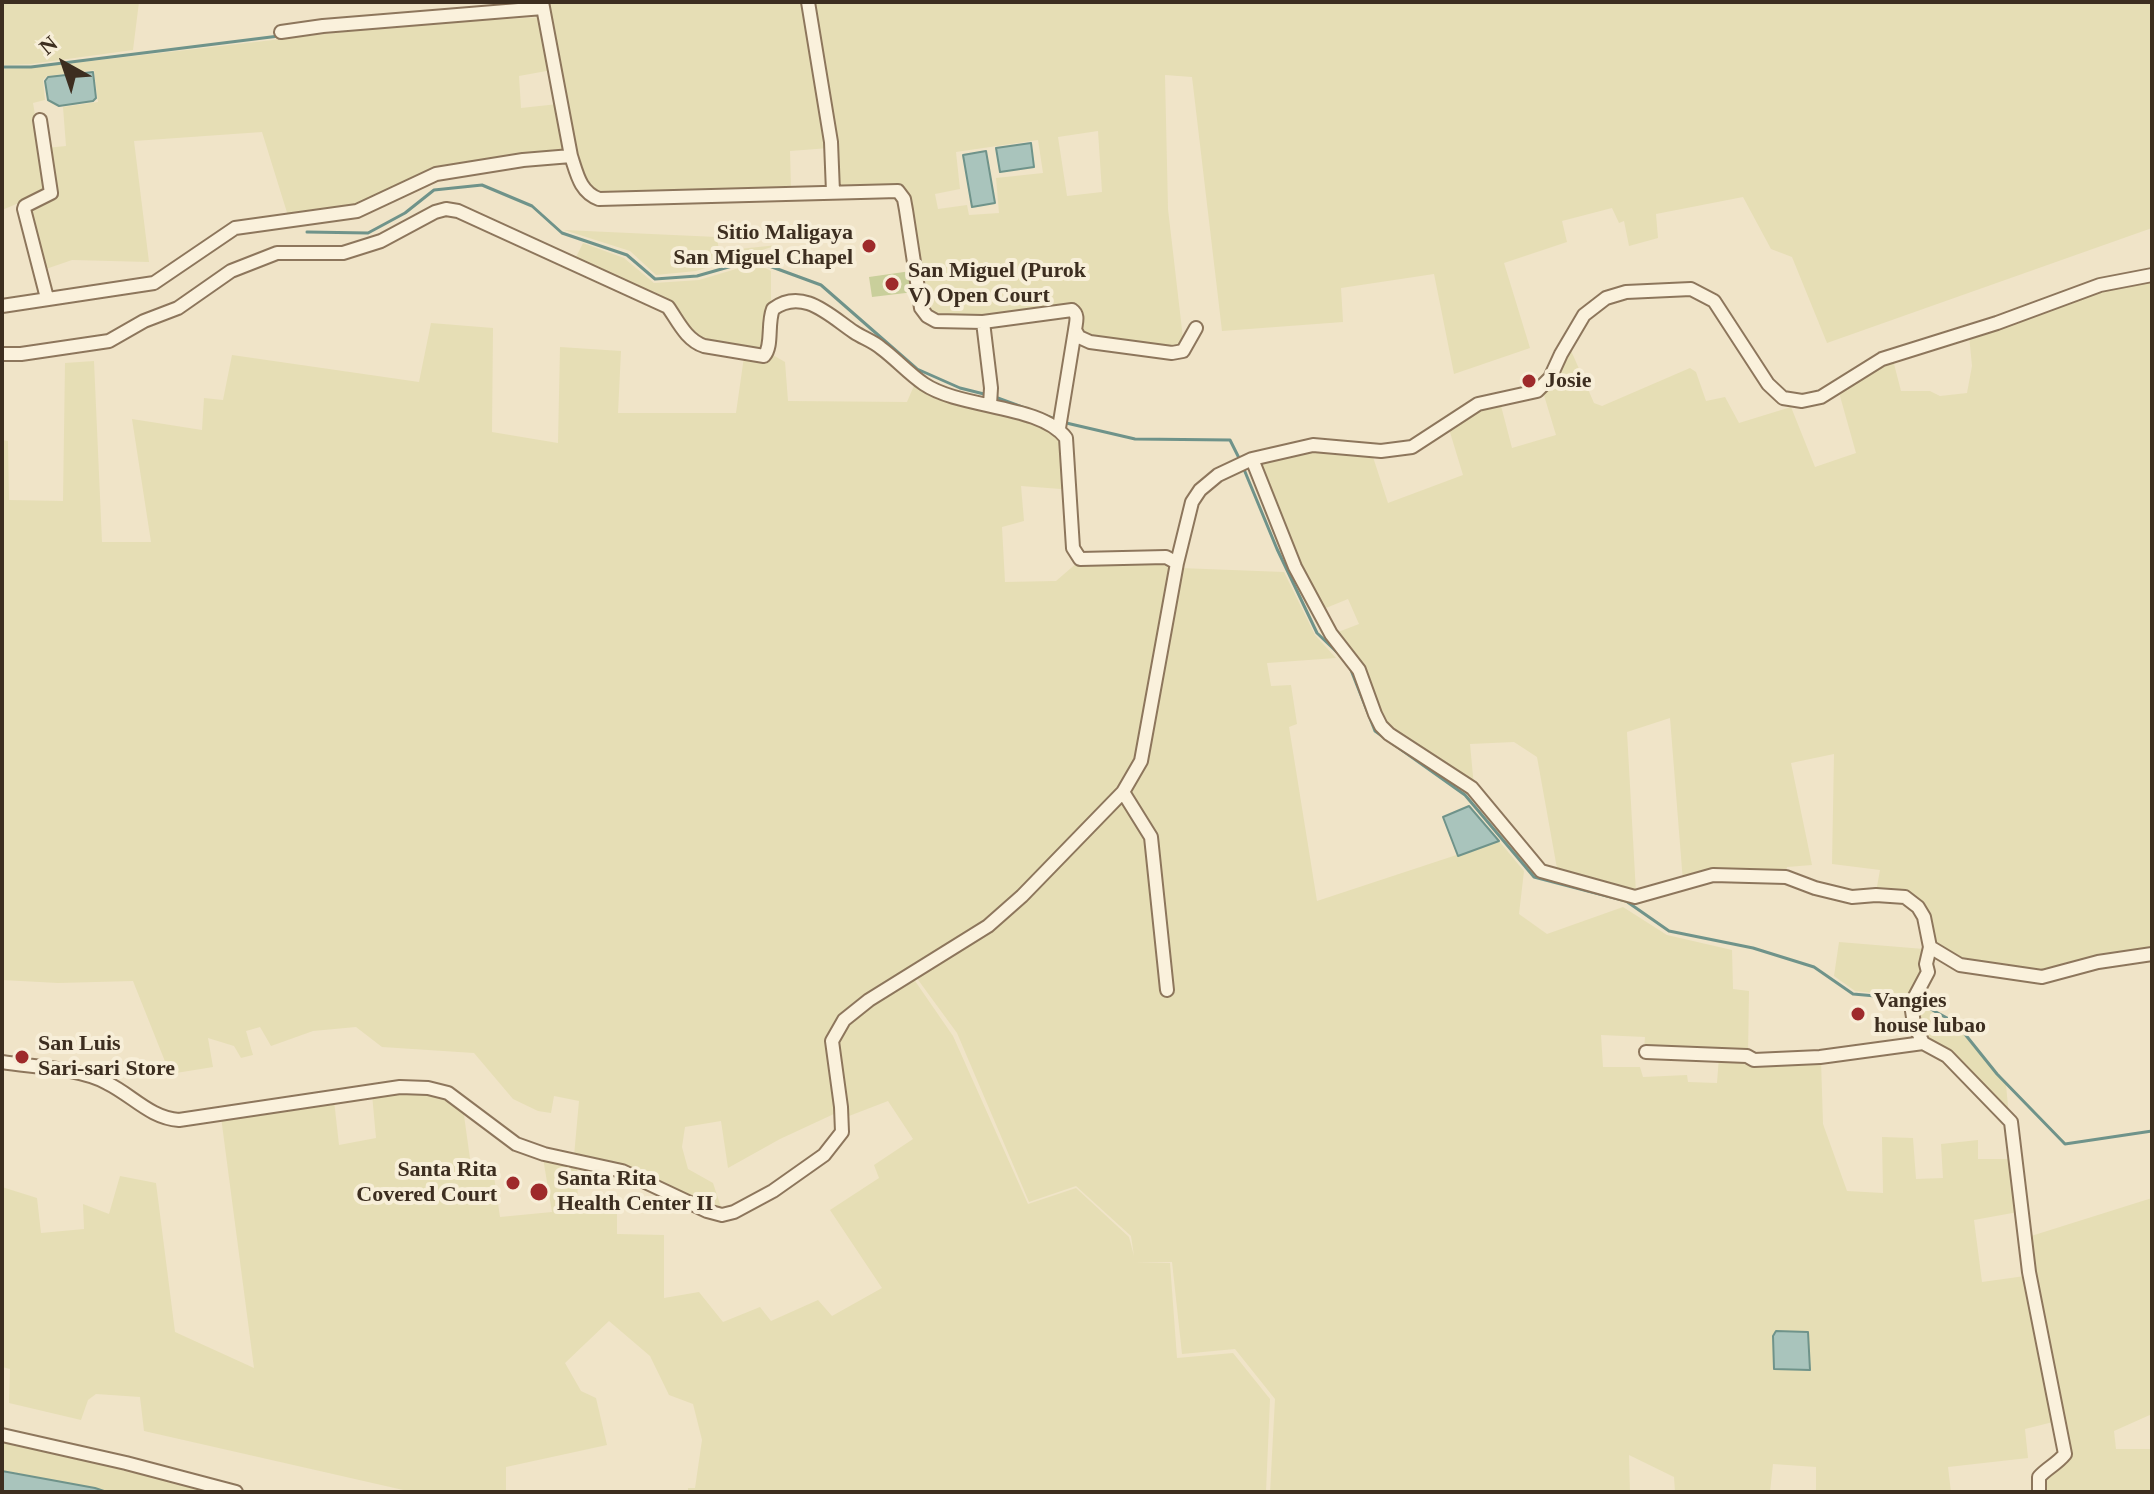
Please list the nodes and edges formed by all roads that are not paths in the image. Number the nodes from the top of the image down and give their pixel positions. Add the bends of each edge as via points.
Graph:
1 (808, 2) edge
2 (543, 5) edge
3 (281, 32) dead end
4 (40, 120) dead end
5 (571, 156) junction
6 (833, 192) junction
7 (2152, 275) edge
8 (47, 298) junction
9 (2, 306) edge
10 (983, 322) junction
11 (1196, 328) dead end
12 (1075, 330) junction
13 (2, 354) edge
14 (991, 397) junction
15 (1059, 428) junction
16 (1252, 459) junction
17 (1177, 563) junction
18 (1123, 792) junction
19 (1930, 947) junction
20 (2152, 954) edge
21 (1167, 990) dead end
22 (1923, 1043) junction
23 (1646, 1052) dead end
24 (2, 1062) edge
25 (2, 1435) edge
26 (236, 1492) edge
27 (2039, 1492) edge

1 - 6 street via 831,142
2 - 3 street
2 - 5 street
4 - 8 street via 51,193 24,209
5 - 6 street via 582,187 599,199
5 - 8 street via 436,174 357,211 235,228 154,283
6 - 10 street via 898,191 904,199 921,308 936,321
7 - 16 street via 2100,285 1882,359 1821,397 1802,401 1783,398 1768,384 1714,301 1691,289 1626,292 1606,298 1584,315 1550,378 1537,391 1478,404 1412,447 1381,451 1313,445
8 - 9 street
10 - 12 street via 1072,310 1077,316
10 - 14 street
11 - 12 street via 1183,351 1172,353 1090,342
12 - 15 street
13 - 14 street via 109,341 178,308 231,271 277,253 343,253 446,209 668,307 694,343 767,355 773,309 800,301 835,316 935,391 967,403
14 - 15 street
15 - 17 street via 1066,438 1073,548 1080,559 1166,557
16 - 17 street via 1200,490 1192,502
16 - 19 street via 1295,567 1331,634 1359,670 1381,726 1472,788 1541,871 1635,897 1713,875 1786,877 1852,897 1905,897 1924,917
17 - 18 street via 1141,761
18 - 21 street via 1151,837
18 - 24 street via 988,926 844,1020 832,1041 842,1132 824,1155 773,1191 722,1215 622,1171 516,1144 448,1093 428,1088 400,1087 179,1120 165,1119 106,1082
19 - 20 street via 1960,965 2042,977
19 - 22 street via 1928,972 1911,1004
22 - 23 street via 1763,1060
22 - 27 street via 1947,1056 2011,1122 2029,1272 2065,1454 2039,1477
25 - 26 street

